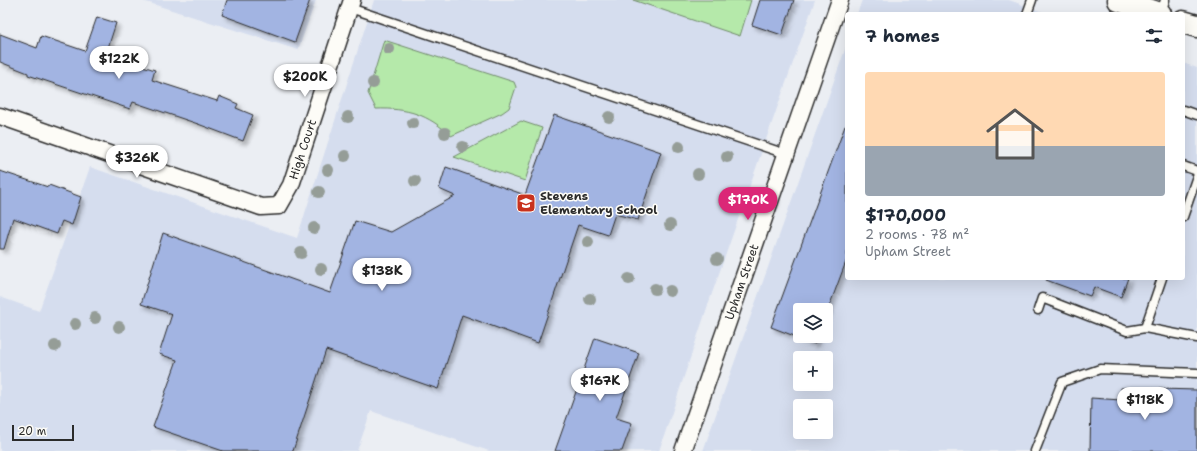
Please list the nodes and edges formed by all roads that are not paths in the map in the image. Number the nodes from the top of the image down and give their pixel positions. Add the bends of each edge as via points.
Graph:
1 (840, 0) edge
2 (1032, 0) edge
3 (1119, 0) edge
4 (1165, 0) edge
5 (351, 4) edge
6 (1029, 12) edge
7 (1154, 12) edge
8 (1161, 12) edge
9 (1185, 23) edge
10 (1197, 26) edge
11 (1185, 111) edge
12 (1197, 115) edge
13 (0, 116) edge
14 (786, 154) junction
15 (1185, 167) edge
16 (1197, 171) edge
17 (1197, 176) edge
18 (1185, 211) edge
19 (1161, 280) edge
20 (1038, 310) dead end
21 (1145, 328) junction
22 (1197, 338) edge
23 (1197, 373) edge
24 (683, 451) edge
25 (1035, 451) edge

1 - 14 street, Upham Street
2 - 6 lane
3 - 7 main road
4 - 8 lane
5 - 13 street, High Court via 291,185 279,206 261,207
5 - 14 lane
9 - 10 main road
11 - 12 lane
14 - 24 street, Upham Street
15 - 16 lane
17 - 18 lane
19 - 21 lane
20 - 21 lane via 1042,298 1127,330
21 - 22 lane
23 - 25 lane via 1100,370 1062,382

